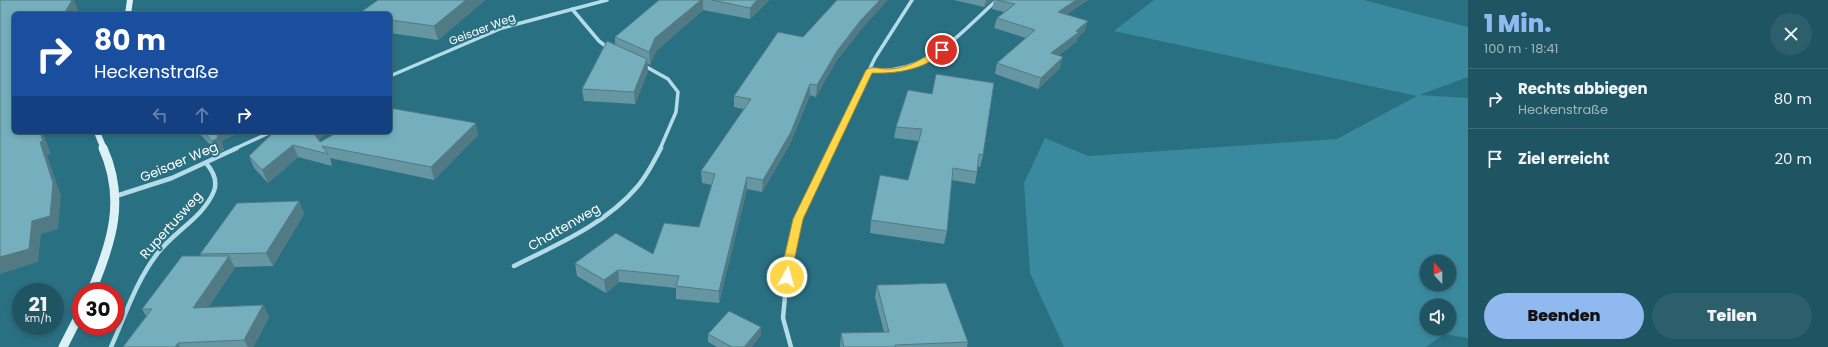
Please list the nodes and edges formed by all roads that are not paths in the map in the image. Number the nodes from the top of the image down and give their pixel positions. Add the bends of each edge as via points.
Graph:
1 (130, 0) edge
2 (607, 0) edge
3 (912, 0) edge
4 (997, 0) edge
5 (572, 9) junction
6 (128, 12) edge
7 (610, 50) edge
8 (639, 63) edge
9 (870, 70) junction
10 (392, 75) edge
11 (98, 134) edge
12 (267, 134) edge
13 (206, 163) junction
14 (116, 196) junction
15 (514, 266) dead end
16 (95, 283) edge
17 (72, 331) edge
18 (64, 347) edge
19 (111, 347) edge
20 (791, 347) edge

1 - 6 main road
2 - 5 street, Geisaer Weg
3 - 9 street
4 - 9 street via 942,50 923,62 890,72
5 - 7 street via 599,42
5 - 10 street, Geisaer Weg via 502,28
8 - 15 street, Chattenweg via 662,74 678,92 678,105 669,132 640,184 607,214
9 - 20 street via 798,219 788,263 783,318
11 - 14 main road via 114,176
12 - 13 street, Geisaer Weg
13 - 14 street, Geisaer Weg via 172,178
13 - 19 street, Rupertusweg via 212,169 215,178 209,201 173,236 147,268
14 - 16 main road via 112,237
17 - 18 main road

